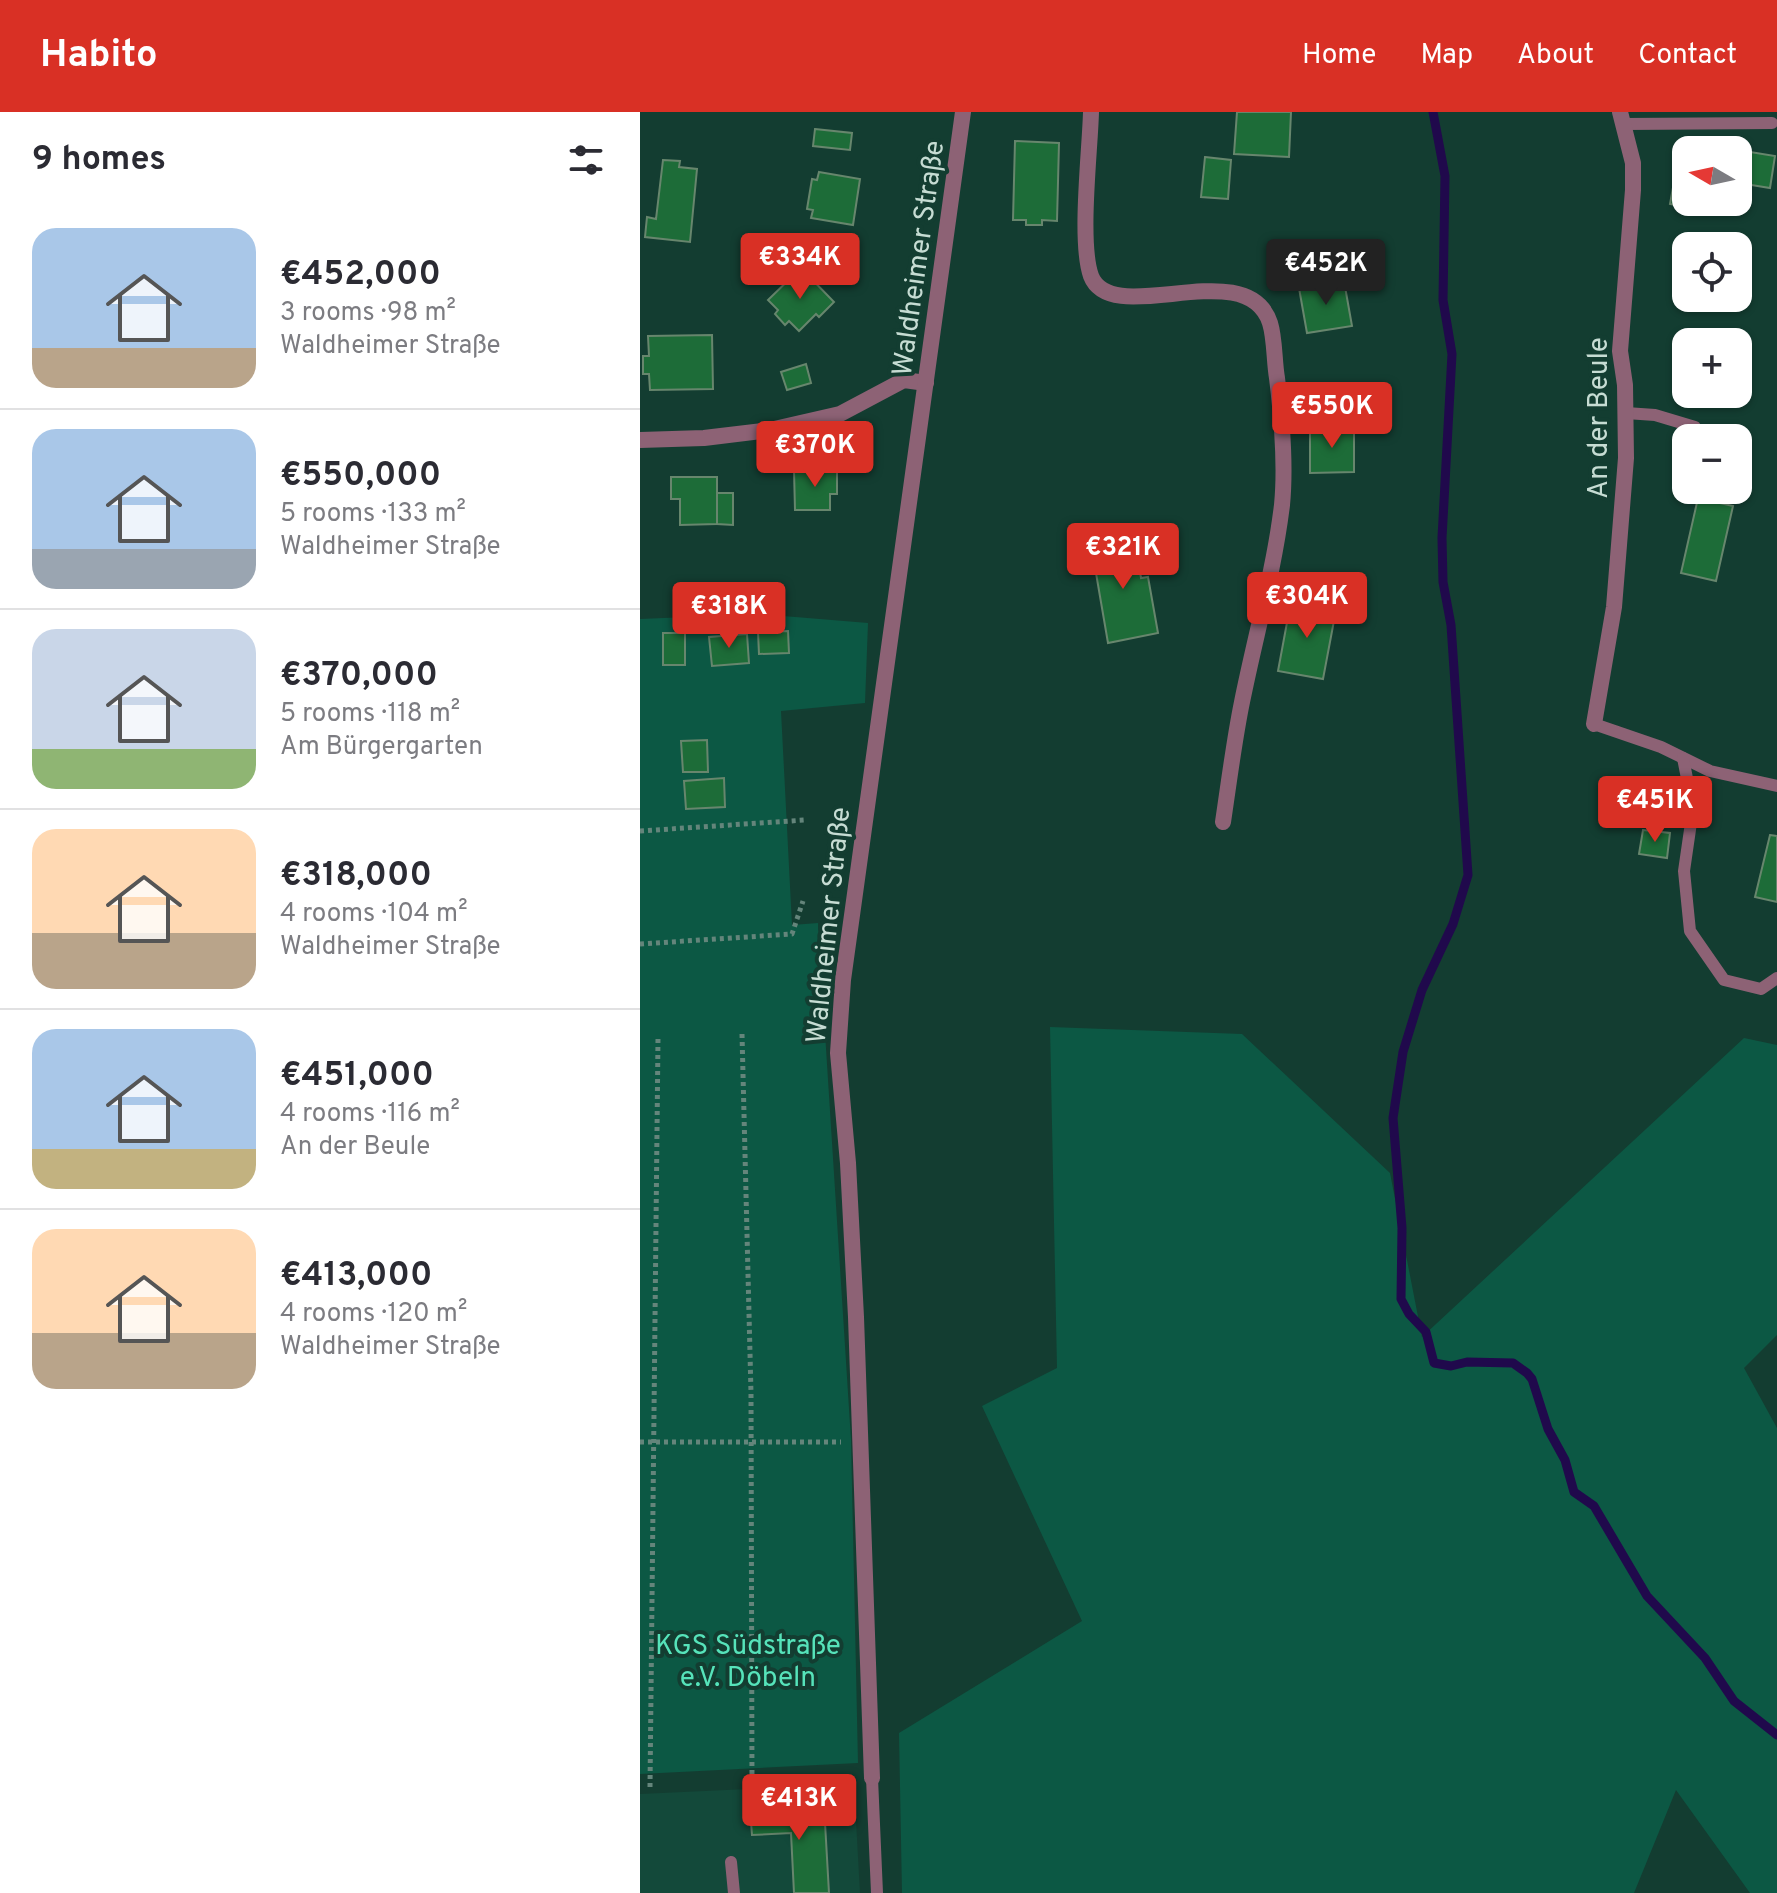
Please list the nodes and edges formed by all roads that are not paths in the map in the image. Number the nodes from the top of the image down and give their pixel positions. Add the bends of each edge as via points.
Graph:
1 (963, 112) edge
2 (1091, 112) edge
3 (1622, 118) edge
4 (1772, 123) dead end
5 (926, 383) junction
6 (1626, 413) junction
7 (1685, 424) edge
8 (640, 440) edge
9 (1594, 724) joint
10 (1683, 758) junction
11 (1777, 786) edge
12 (1223, 822) dead end
13 (1777, 978) edge
14 (872, 1778) joint
15 (731, 1862) dead end
16 (734, 1893) edge
17 (877, 1893) edge

1 - 5 street, Waldheimer Straße
2 - 12 street via 1086,243 1091,276 1099,287 1125,296 1242,294 1259,305 1270,322 1281,418 1282,504
3 - 4 lane
3 - 6 street, An der Beule via 1633,163 1620,351
5 - 8 street via 904,380 840,414 770,430
5 - 14 street, Waldheimer Straße via 851,922 838,1053 862,1441
6 - 7 lane
6 - 9 street, An der Beule via 1622,533
9 - 10 lane
10 - 11 lane via 1710,771
10 - 13 lane via 1693,809 1684,871 1690,931 1724,980 1761,989
14 - 17 lane, Waldheimer Straße
15 - 16 lane

